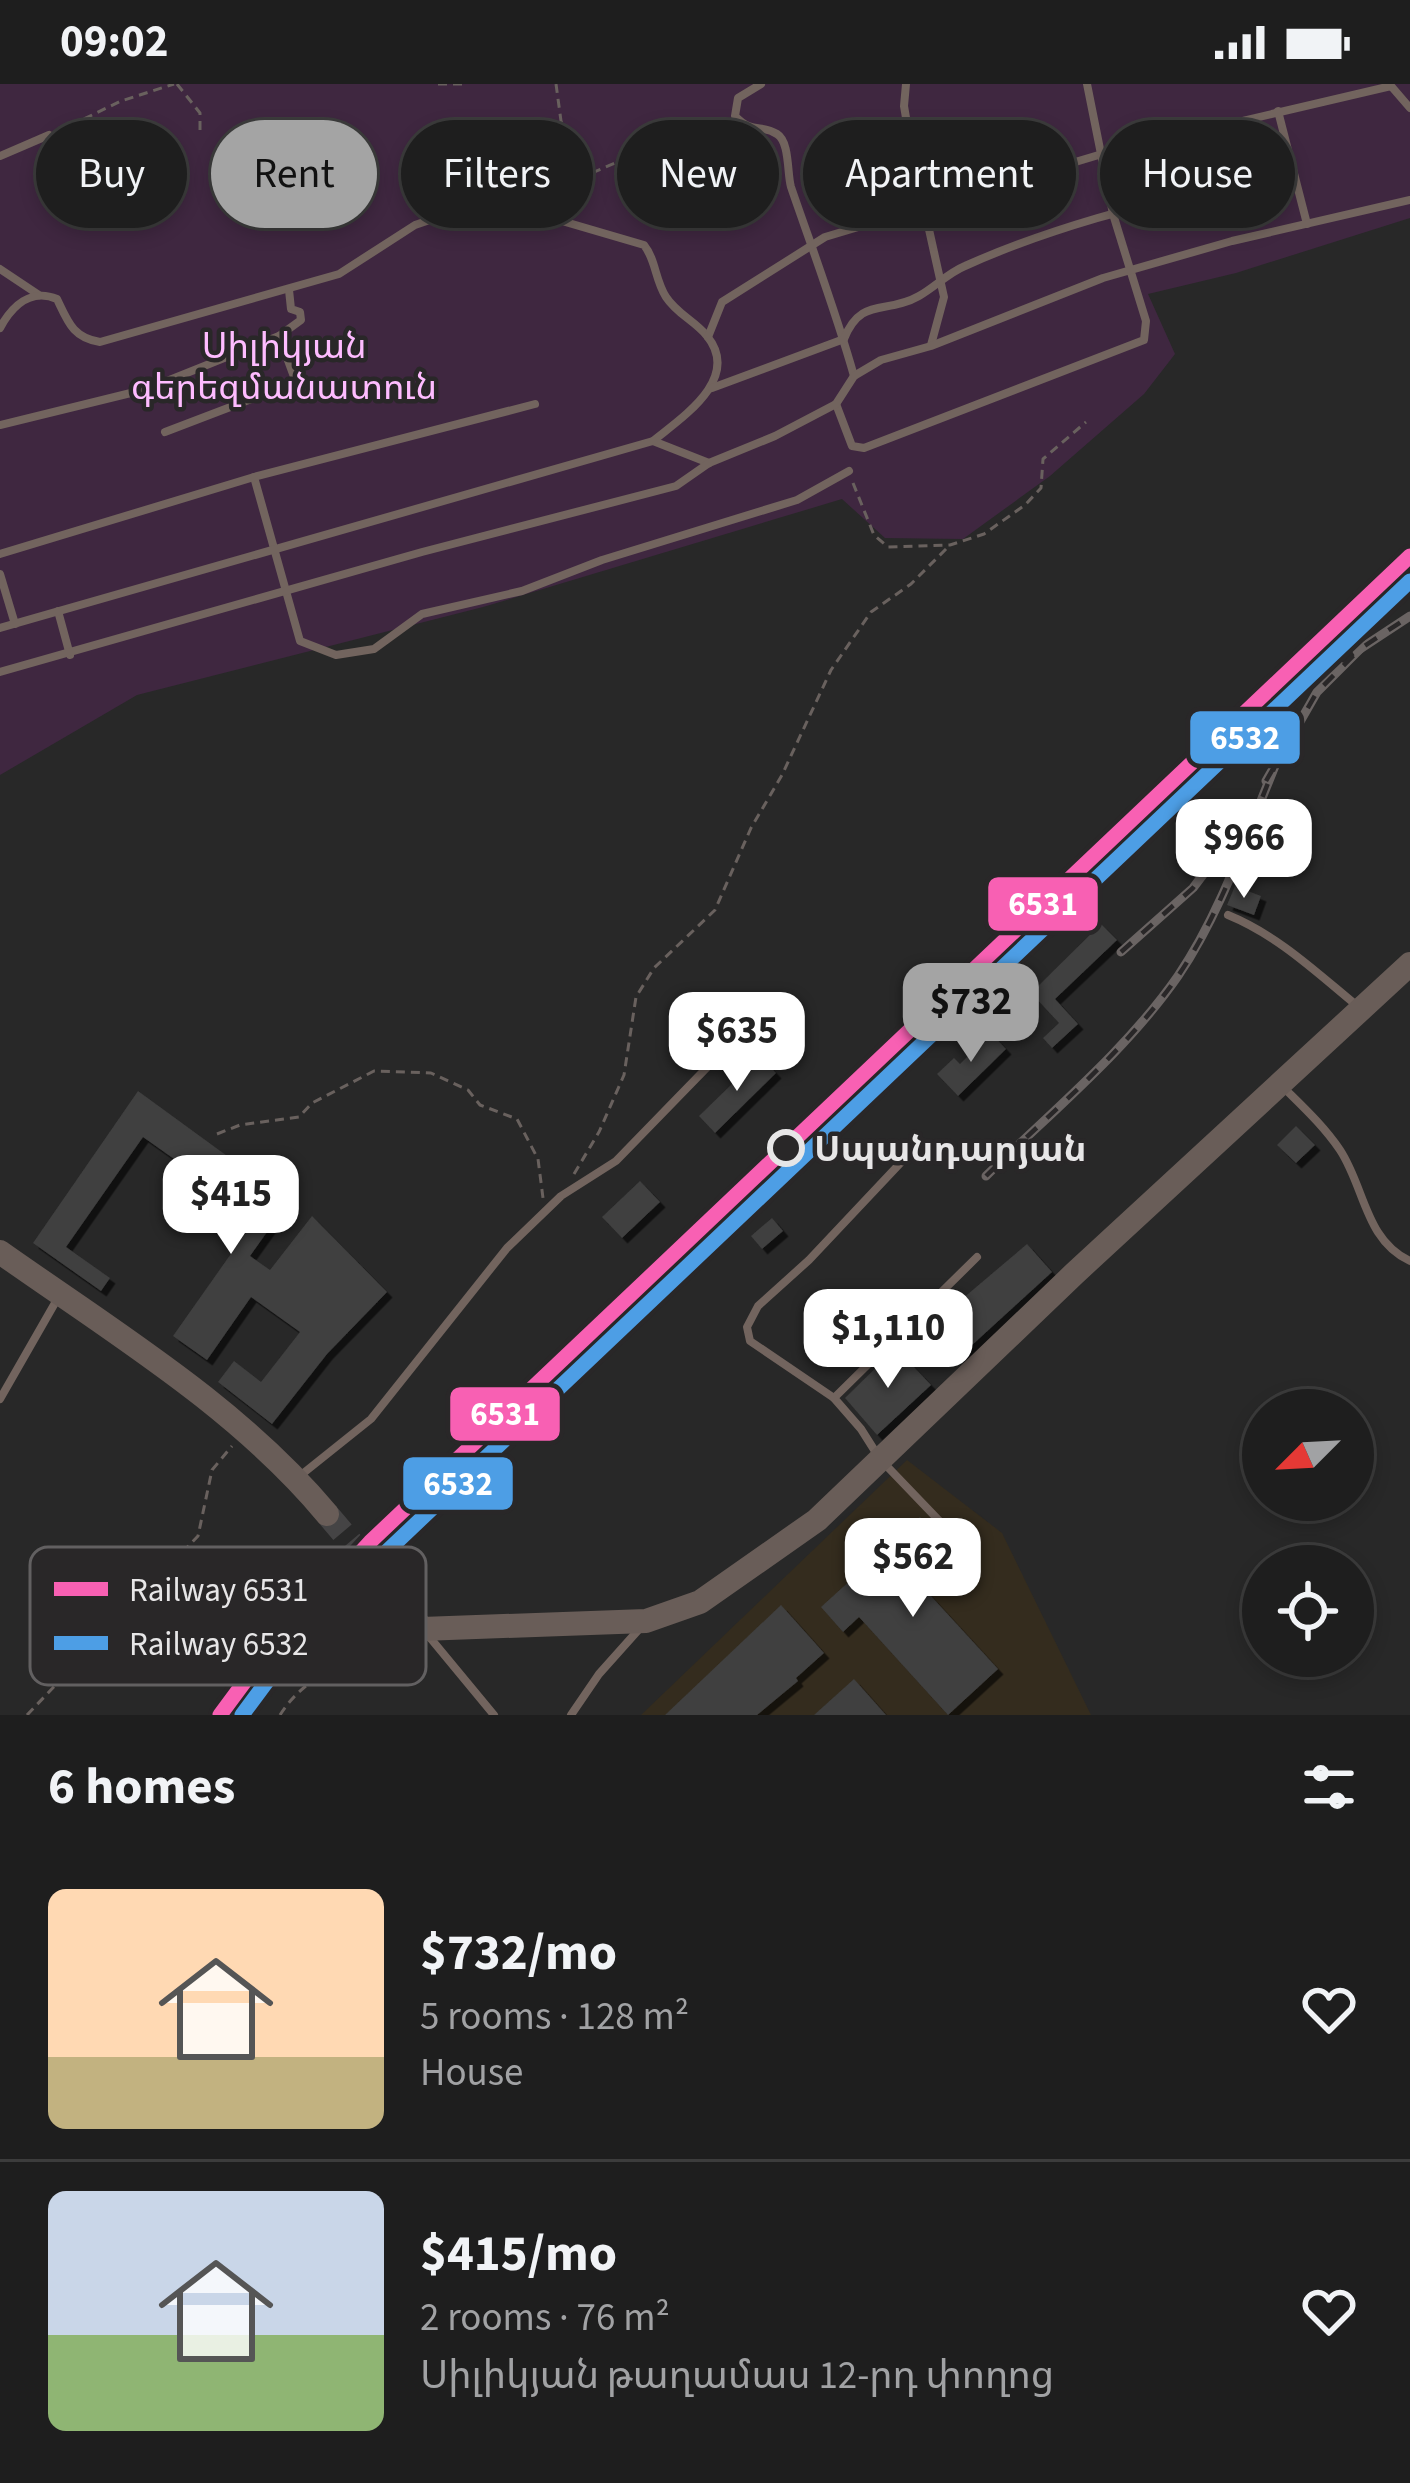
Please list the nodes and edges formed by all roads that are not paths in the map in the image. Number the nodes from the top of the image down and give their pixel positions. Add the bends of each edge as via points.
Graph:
1 (761, 84) edge
2 (906, 84) edge
3 (1087, 84) edge
4 (1410, 108) edge
5 (1278, 111) junction
6 (907, 120) edge
7 (1241, 120) edge
8 (1280, 120) edge
9 (36, 141) edge
10 (1100, 145) edge
11 (0, 156) edge
12 (1295, 179) edge
13 (1410, 200) edge
14 (1100, 218) edge
15 (1307, 224) junction
16 (855, 228) edge
17 (930, 228) edge
18 (1118, 228) edge
19 (812, 247) junction
20 (0, 269) edge
21 (1131, 270) junction
22 (941, 281) junction
23 (289, 290) junction
24 (40, 295) junction
25 (0, 328) edge
26 (279, 336) junction
27 (708, 337) junction
28 (844, 339) junction
29 (931, 346) junction
30 (854, 376) junction
31 (711, 388) junction
32 (536, 404) dead end
33 (836, 404) junction
34 (0, 425) edge
35 (165, 432) dead end
36 (653, 441) junction
37 (709, 463) junction
38 (849, 472) road end
39 (254, 477) junction
40 (274, 549) junction
41 (0, 554) edge
42 (0, 574) edge
43 (286, 590) junction
44 (58, 611) junction
45 (15, 624) junction
46 (0, 628) edge
47 (70, 655) junction
48 (0, 672) edge
49 (1228, 915) dead end
50 (1410, 964) edge
51 (1361, 1009) junction
52 (757, 1016) dead end
53 (1280, 1084) junction
54 (907, 1156) dead end
55 (0, 1252) edge
56 (977, 1257) dead end
57 (1410, 1262) edge
58 (60, 1294) junction
59 (0, 1399) edge
60 (834, 1399) junction
61 (880, 1459) junction
62 (295, 1480) junction
63 (327, 1514) tunnel mouth
64 (950, 1532) dead end
65 (646, 1621) junction
66 (426, 1629) edge
67 (426, 1634) edge
68 (494, 1715) edge
69 (571, 1715) edge

1 - 19 lane via 738,98 735,116 782,139
2 - 6 lane
3 - 10 lane
4 - 5 lane via 1391,86
5 - 7 lane
5 - 8 lane
9 - 11 lane
12 - 15 lane
13 - 15 lane
14 - 22 lane via 1022,242
15 - 21 lane
16 - 19 lane
17 - 22 lane
18 - 21 lane
19 - 27 lane via 722,302
19 - 28 lane
20 - 24 lane
21 - 29 lane
21 - 33 lane via 1147,333 1131,347 864,448 851,446
22 - 28 lane via 914,299 866,310
22 - 29 lane
23 - 24 lane via 100,342 73,332 57,299
23 - 26 lane via 301,320
23 - 27 lane via 339,274 416,225 459,210 538,214 644,245 663,293
24 - 25 lane via 10,310
26 - 34 lane via 147,389
26 - 35 lane via 296,382
27 - 31 lane via 716,359
28 - 30 lane
28 - 31 lane
29 - 30 lane
30 - 33 lane
31 - 36 lane
32 - 39 lane
33 - 37 lane
36 - 37 lane
36 - 40 lane
37 - 43 lane via 676,486
38 - 43 lane via 797,500 522,591 422,614 374,649 336,655 300,641
39 - 40 lane
39 - 41 lane
40 - 43 lane
40 - 44 lane
42 - 45 lane
43 - 47 lane
44 - 45 lane
44 - 47 lane
45 - 46 lane
47 - 48 lane
49 - 51 lane via 1283,945
50 - 51 main road
51 - 53 main road
52 - 62 lane via 616,1161 561,1196 507,1248 371,1419
53 - 57 lane via 1342,1153 1376,1233
53 - 61 main road
54 - 60 lane via 758,1306 747,1327 750,1341
55 - 58 main road
56 - 60 lane
58 - 59 lane
58 - 62 main road via 171,1373
60 - 61 lane
61 - 64 lane
61 - 65 main road via 817,1520 700,1602
62 - 63 main road
65 - 66 main road
65 - 69 lane
67 - 68 lane

